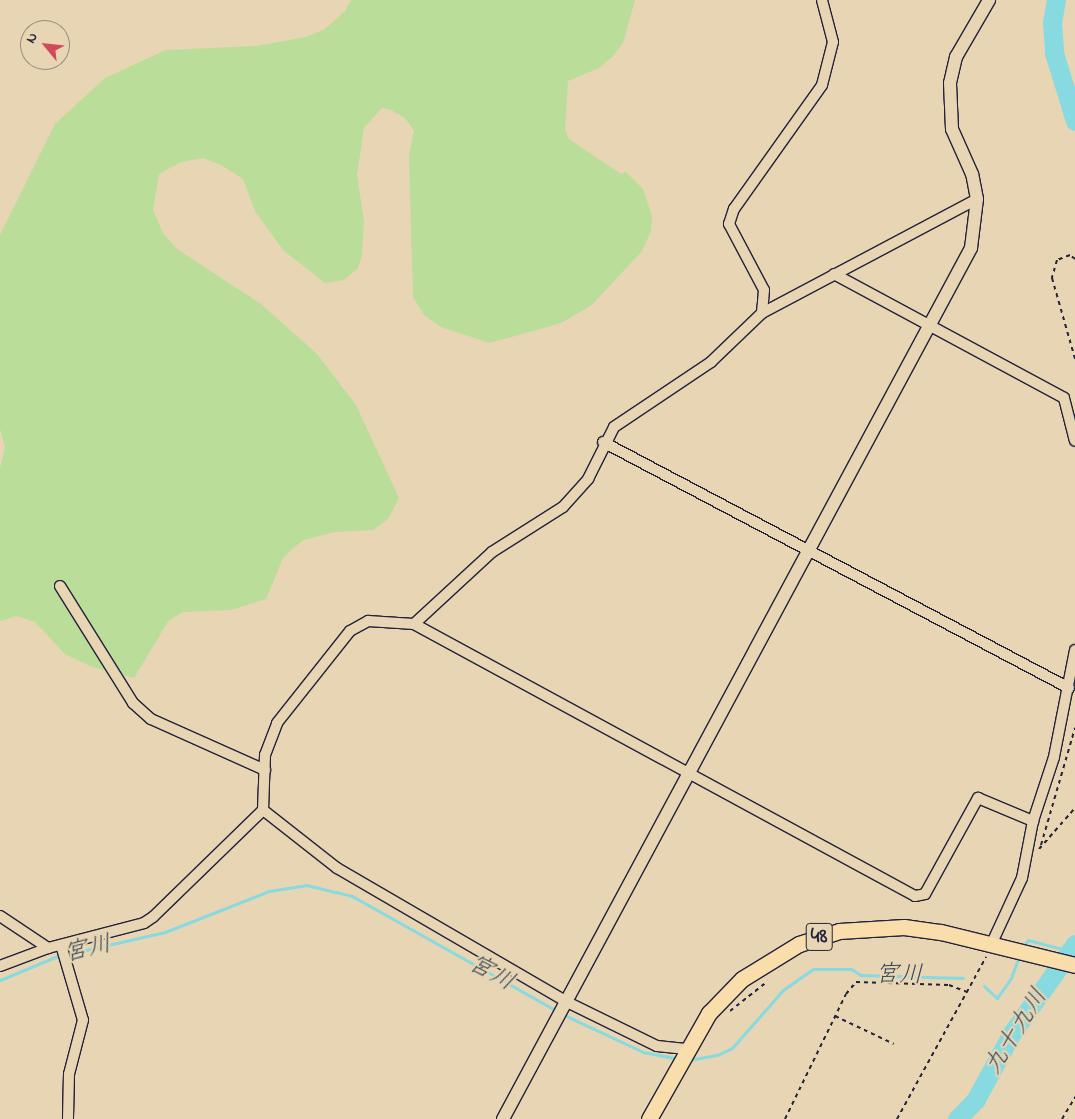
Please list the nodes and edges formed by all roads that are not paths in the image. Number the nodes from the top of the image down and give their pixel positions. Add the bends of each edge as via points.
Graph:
1 (822, 0) edge
2 (989, 0) edge
3 (977, 199) junction
4 (834, 274) junction
5 (762, 313) junction
6 (932, 325) junction
7 (1075, 441) edge
8 (604, 442) junction
9 (811, 549) junction
10 (60, 586) dead end
11 (414, 624) junction
12 (1075, 650) edge
13 (1069, 688) junction
14 (265, 770) junction
15 (689, 774) junction
16 (263, 810) junction
17 (1033, 821) junction
18 (0, 916) edge
19 (61, 945) junction
20 (992, 947) junction
21 (48, 948) junction
22 (1075, 965) edge
23 (0, 966) edge
24 (565, 1004) junction
25 (685, 1050) junction
26 (68, 1119) edge
27 (503, 1119) edge
28 (649, 1119) edge

1 - 5 street via 833,42 822,85 734,209 729,224 764,290
2 - 3 street via 956,57 950,83 952,129 972,174
3 - 4 street
3 - 6 street via 971,248
4 - 5 street
4 - 6 street
5 - 8 street via 711,362 632,413 614,427
6 - 7 street via 1064,398
6 - 9 street
8 - 9 street
8 - 11 street via 588,479 563,507 492,552
9 - 13 street
9 - 15 street
10 - 14 street via 133,703 159,723
11 - 14 street via 368,621 350,631 276,723 268,740
11 - 15 street
12 - 13 street
13 - 17 street via 1054,757
14 - 16 street
15 - 17 street via 921,898 978,798
15 - 24 street
16 - 19 street via 144,923
16 - 24 street via 337,868
17 - 20 street via 1022,878
18 - 21 street
19 - 21 street
19 - 26 street via 83,1020 69,1074
20 - 22 main road, 48
20 - 25 main road, 48 via 904,927 860,928 821,936 779,954 742,979 709,1013
21 - 23 street
24 - 25 street via 657,1046
24 - 27 street
25 - 28 main road, 48

